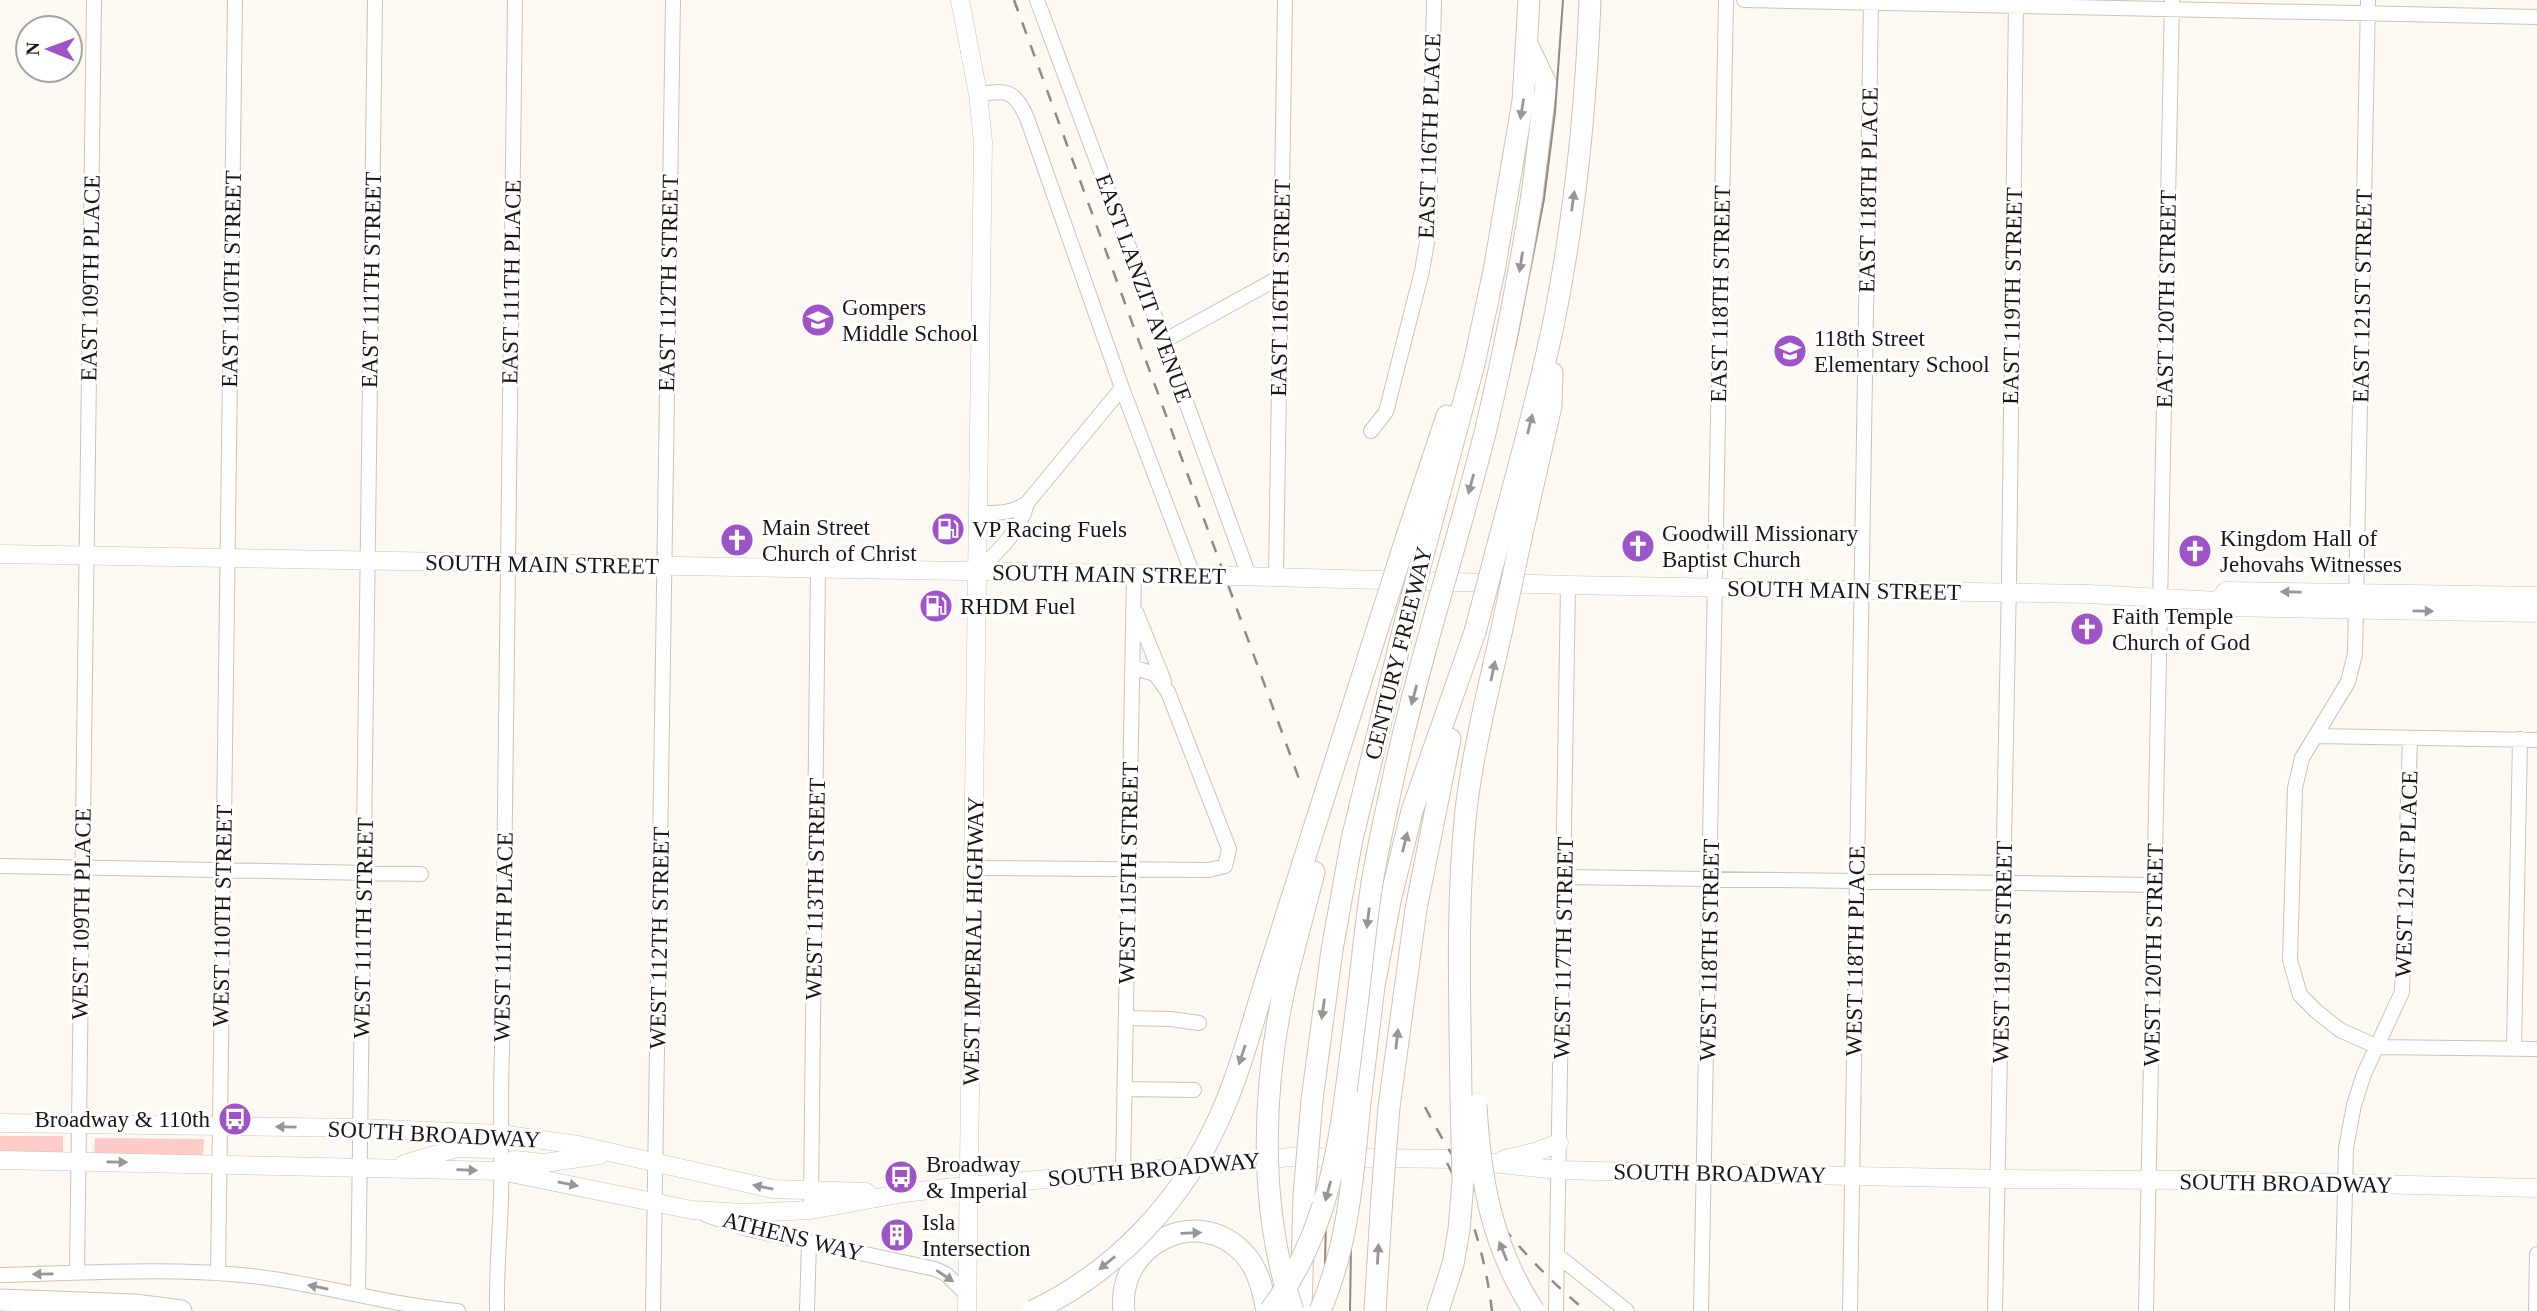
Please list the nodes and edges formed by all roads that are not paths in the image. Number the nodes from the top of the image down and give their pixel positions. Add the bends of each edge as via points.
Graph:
1 (94, 0) edge
2 (235, 0) edge
3 (375, 0) edge
4 (515, 0) edge
5 (673, 0) edge
6 (960, 0) edge
7 (1037, 0) edge
8 (1285, 0) edge
9 (1434, 0) edge
10 (1529, 0) edge
11 (1590, 0) edge
12 (1726, 0) edge
13 (1744, 0) edge
14 (1871, 2) edge
15 (2016, 3) edge
16 (2172, 4) edge
17 (2368, 6) edge
18 (2537, 17) edge
19 (1526, 41) junction
20 (978, 94) junction
21 (1280, 277) junction
22 (1164, 341) junction
23 (1122, 388) junction
24 (1371, 431) dead end
25 (1027, 503) junction
26 (978, 513) junction
27 (1417, 536) junction
28 (1511, 538) junction
29 (0, 554) edge
30 (85, 556) junction
31 (228, 558) junction
32 (367, 561) junction
33 (507, 563) junction
34 (664, 566) junction
35 (818, 568) junction
36 (977, 572) junction
37 (1134, 574) junction
38 (1194, 575) junction
39 (1249, 576) junction
40 (1276, 577) junction
41 (1568, 585) junction
42 (1715, 588) junction
43 (1861, 590) junction
44 (2008, 593) junction
45 (2537, 596) edge
46 (2159, 599) junction
47 (2355, 601) junction
48 (1133, 606) junction
49 (2537, 613) edge
50 (1475, 632) junction
51 (1132, 667) junction
52 (1168, 692) junction
53 (2315, 736) junction
54 (2410, 738) junction
55 (2521, 739) junction
56 (2537, 740) edge
57 (0, 866) edge
58 (974, 867) junction
59 (82, 868) junction
60 (223, 870) junction
61 (1128, 870) junction
62 (363, 873) junction
63 (421, 874) dead end
64 (1564, 877) junction
65 (1710, 880) junction
66 (1856, 880) junction
67 (2003, 883) junction
68 (2155, 885) junction
69 (1279, 970) junction
70 (1126, 1018) junction
71 (1199, 1023) dead end
72 (2378, 1047) junction
73 (2514, 1048) junction
74 (2537, 1049) edge
75 (1124, 1089) junction
76 (1194, 1090) dead end
77 (1468, 1101) junction
78 (0, 1123) edge
79 (78, 1125) junction
80 (220, 1126) junction
81 (360, 1128) junction
82 (501, 1134) junction
83 (1559, 1143) junction
84 (621, 1154) junction
85 (0, 1160) edge
86 (78, 1161) junction
87 (656, 1161) junction
88 (1491, 1163) junction
89 (220, 1164) junction
90 (360, 1167) junction
91 (387, 1168) junction
92 (1558, 1170) junction
93 (501, 1171) junction
94 (1122, 1172) junction
95 (1705, 1173) junction
96 (1852, 1176) junction
97 (1997, 1179) junction
98 (2148, 1180) junction
99 (2344, 1184) junction
100 (970, 1186) junction
101 (2537, 1188) edge
102 (811, 1191) junction
103 (904, 1193) junction
104 (654, 1201) junction
105 (692, 1210) junction
106 (811, 1210) junction
107 (808, 1242) junction
108 (2537, 1254) edge
109 (1557, 1255) junction
110 (77, 1273) junction
111 (218, 1273) junction
112 (0, 1275) edge
113 (358, 1295) junction
114 (0, 1300) edge
115 (967, 1303) edge
116 (181, 1311) edge
117 (458, 1311) edge
118 (497, 1311) edge
119 (653, 1311) edge
120 (807, 1311) edge
121 (1033, 1311) edge
122 (1124, 1311) edge
123 (1268, 1311) edge
124 (1293, 1311) edge
125 (1301, 1311) edge
126 (1320, 1311) edge
127 (1375, 1311) edge
128 (1438, 1311) edge
129 (1534, 1311) edge
130 (1556, 1311) edge
131 (1627, 1311) edge
132 (1701, 1311) edge
133 (1850, 1311) edge
134 (1995, 1311) edge
135 (2146, 1311) edge
136 (2342, 1311) edge
137 (2536, 1311) edge

1 - 30 street, EAST 109TH PLACE
2 - 31 street, EAST 110TH STREET
3 - 32 street, EAST 111TH STREET
4 - 33 street, EAST 111TH PLACE
5 - 34 street, EAST 112TH STREET
6 - 20 main road, WEST IMPERIAL HIGHWAY
7 - 22 street, EAST LANZIT AVENUE
8 - 21 street, EAST 116TH STREET
9 - 24 street, EAST 116TH PLACE via 1429,230 1386,412
10 - 19 highway, CENTURY FREEWAY
28 -> 11 highway via 1554,319 1578,164
12 - 42 street, EAST 118TH STREET
13 - 14 street
14 - 15 street
14 - 43 street, EAST 118TH PLACE
15 - 16 street
15 - 44 street, EAST 119TH STREET
16 - 17 street
16 - 46 street, EAST 120TH STREET
17 - 18 street
17 - 47 street, EAST 121ST STREET
19 -> 27 highway, CENTURY FREEWAY via 1523,101 1474,364
19 -> 123 highway, bridge via 1546,84 1515,303 1392,786 1372,883 1332,1179 1303,1257
20 - 23 street via 1010,92 1027,118
20 - 26 main road, WEST IMPERIAL HIGHWAY via 983,142
21 - 22 street
21 - 40 street, EAST 116TH STREET
22 - 39 street, EAST LANZIT AVENUE
23 - 25 street
23 - 38 street
25 - 26 street via 1008,512
25 - 36 street via 1024,518
26 - 36 main road, WEST IMPERIAL HIGHWAY
27 - 69 highway, bridge via 1377,630 1334,767 1325,831
27 -> 125 highway, CENTURY FREEWAY, bridge via 1403,631 1352,839 1328,976 1305,1183
28 - 50 highway, bridge
77 -> 28 highway, bridge via 1474,805
29 - 30 main road, SOUTH MAIN STREET
30 - 31 main road, SOUTH MAIN STREET
30 - 59 street, WEST 109TH PLACE
31 - 32 main road, SOUTH MAIN STREET
31 - 60 street, WEST 110TH STREET
32 - 33 main road, SOUTH MAIN STREET
32 - 62 street, WEST 111TH STREET
33 - 34 main road, SOUTH MAIN STREET
33 - 82 street, WEST 111TH PLACE
34 - 35 main road, SOUTH MAIN STREET
34 - 87 street, WEST 112TH STREET
35 - 36 main road, SOUTH MAIN STREET
35 - 102 street, WEST 113TH STREET
36 - 37 main road, SOUTH MAIN STREET
36 - 58 main road, WEST IMPERIAL HIGHWAY
37 - 38 main road, SOUTH MAIN STREET
37 - 48 street, WEST 115TH STREET
38 - 39 main road, SOUTH MAIN STREET
39 - 40 main road, SOUTH MAIN STREET
40 - 41 main road, SOUTH MAIN STREET
41 - 42 main road, SOUTH MAIN STREET
41 - 64 street, WEST 117TH STREET
42 - 43 main road, SOUTH MAIN STREET
42 - 65 street, WEST 118TH STREET
43 - 44 main road, SOUTH MAIN STREET
43 - 66 street, WEST 118TH PLACE
44 - 46 main road, SOUTH MAIN STREET
44 - 67 street, WEST 119TH STREET
45 - 47 main road, SOUTH MAIN STREET
46 - 47 main road, SOUTH MAIN STREET via 2218,601 2226,591
46 - 68 street, WEST 120TH STREET
47 -> 49 main road, SOUTH MAIN STREET
47 - 53 street, EAST 121ST STREET via 2355,654 2348,682
48 - 51 street, WEST 115TH STREET
48 - 52 street
126 -> 50 highway, bridge via 1338,1263 1349,1213 1374,986 1390,901 1412,811
127 -> 50 highway, bridge via 1389,1107 1404,990 1424,862
51 - 52 street via 1154,674
51 - 61 street, WEST 115TH STREET
52 - 61 street via 1229,849 1225,866 1209,870
53 - 54 street
53 - 72 street, EAST 121ST STREET via 2302,758 2295,788 2290,960 2300,995 2316,1011 2340,1030
54 - 55 street
54 - 72 street, WEST 121ST PLACE via 2402,992
55 - 56 street
55 - 73 street
57 - 59 street
58 - 61 street
58 - 100 main road, WEST IMPERIAL HIGHWAY
59 - 60 street
59 - 79 street, WEST 109TH PLACE
60 - 62 street
60 - 80 street, WEST 110TH STREET
61 - 70 street, WEST 115TH STREET
62 - 63 street
62 - 81 street, WEST 111TH STREET
64 - 65 street
64 - 83 street, WEST 117TH STREET
65 - 66 street
65 - 95 street, WEST 118TH STREET
66 - 67 street
66 - 96 street, WEST 118TH PLACE
67 - 68 street
67 - 97 street, WEST 119TH STREET
68 - 98 street, WEST 120TH STREET
69 -> 121 highway, bridge via 1224,1106 1184,1181 1111,1261
69 - 124 highway, bridge via 1269,1156 1275,1238
70 - 71 street
70 - 75 street, WEST 115TH STREET
72 - 73 street
72 - 99 street, WEST 121ST PLACE via 2354,1105
73 - 74 street
75 - 76 street
75 - 94 street, WEST 115TH STREET
77 - 128 highway, bridge via 1459,1230
129 -> 77 highway, bridge via 1508,1265 1489,1212
78 - 79 main road, SOUTH BROADWAY
79 - 80 main road, SOUTH BROADWAY
79 - 86 street, WEST 109TH PLACE
81 -> 80 main road, SOUTH BROADWAY
80 - 89 street, WEST 110TH STREET
81 - 82 main road, SOUTH BROADWAY
81 - 90 street, WEST 111TH STREET
82 - 84 main road, SOUTH BROADWAY
82 - 91 main road via 491,1149 457,1148
82 - 93 street, WEST 111TH PLACE
83 - 88 main road
83 - 92 street, WEST 117TH STREET
84 - 87 main road, SOUTH BROADWAY
84 - 93 main road via 544,1163 514,1160
85 - 86 main road, SOUTH BROADWAY
86 -> 89 main road, SOUTH BROADWAY
86 - 110 street, WEST 109TH PLACE
102 -> 87 main road, SOUTH BROADWAY via 721,1179
87 - 104 street, WEST 112TH STREET
88 - 92 main road, SOUTH BROADWAY
88 - 94 main road, SOUTH BROADWAY via 1291,1157
89 - 90 main road, SOUTH BROADWAY
89 - 111 street, WEST 110TH STREET
90 - 91 main road, SOUTH BROADWAY
90 - 113 street, WEST 111TH STREET
91 -> 93 main road, SOUTH BROADWAY
92 - 95 main road, SOUTH BROADWAY
92 - 109 street, WEST 117TH STREET
93 -> 104 main road, SOUTH BROADWAY
93 - 118 street, WEST 111TH PLACE
94 - 100 main road, SOUTH BROADWAY
95 - 96 main road, SOUTH BROADWAY
95 - 132 street, WEST 118TH STREET
96 - 97 main road, SOUTH BROADWAY
96 - 133 street, WEST 118TH PLACE
97 - 98 main road, SOUTH BROADWAY
97 - 134 street, WEST 119TH STREET
98 - 99 main road, SOUTH BROADWAY
98 - 135 street, WEST 120TH STREET
99 - 101 main road, SOUTH BROADWAY
99 - 136 street, WEST 121ST PLACE
100 - 103 main road, SOUTH BROADWAY
100 - 115 main road, WEST IMPERIAL HIGHWAY
102 - 103 main road, SOUTH BROADWAY
102 - 106 street, WEST 113TH STREET
103 - 106 main road, SOUTH BROADWAY
104 - 105 main road, SOUTH BROADWAY
104 - 119 street, WEST 112TH STREET
105 - 106 main road, SOUTH BROADWAY via 770,1214
105 - 107 street, ATHENS WAY
107 -> 115 street, ATHENS WAY via 935,1269 946,1274
107 - 120 street
108 - 137 street
109 - 130 street, WEST 117TH STREET
109 - 131 street
110 - 111 street
110 -> 112 street
113 -> 111 street
113 - 117 street
114 - 116 highway
122 -> 123 highway via 1124,1287 1139,1256 1163,1238 1184,1232 1226,1240 1243,1253 1259,1279

